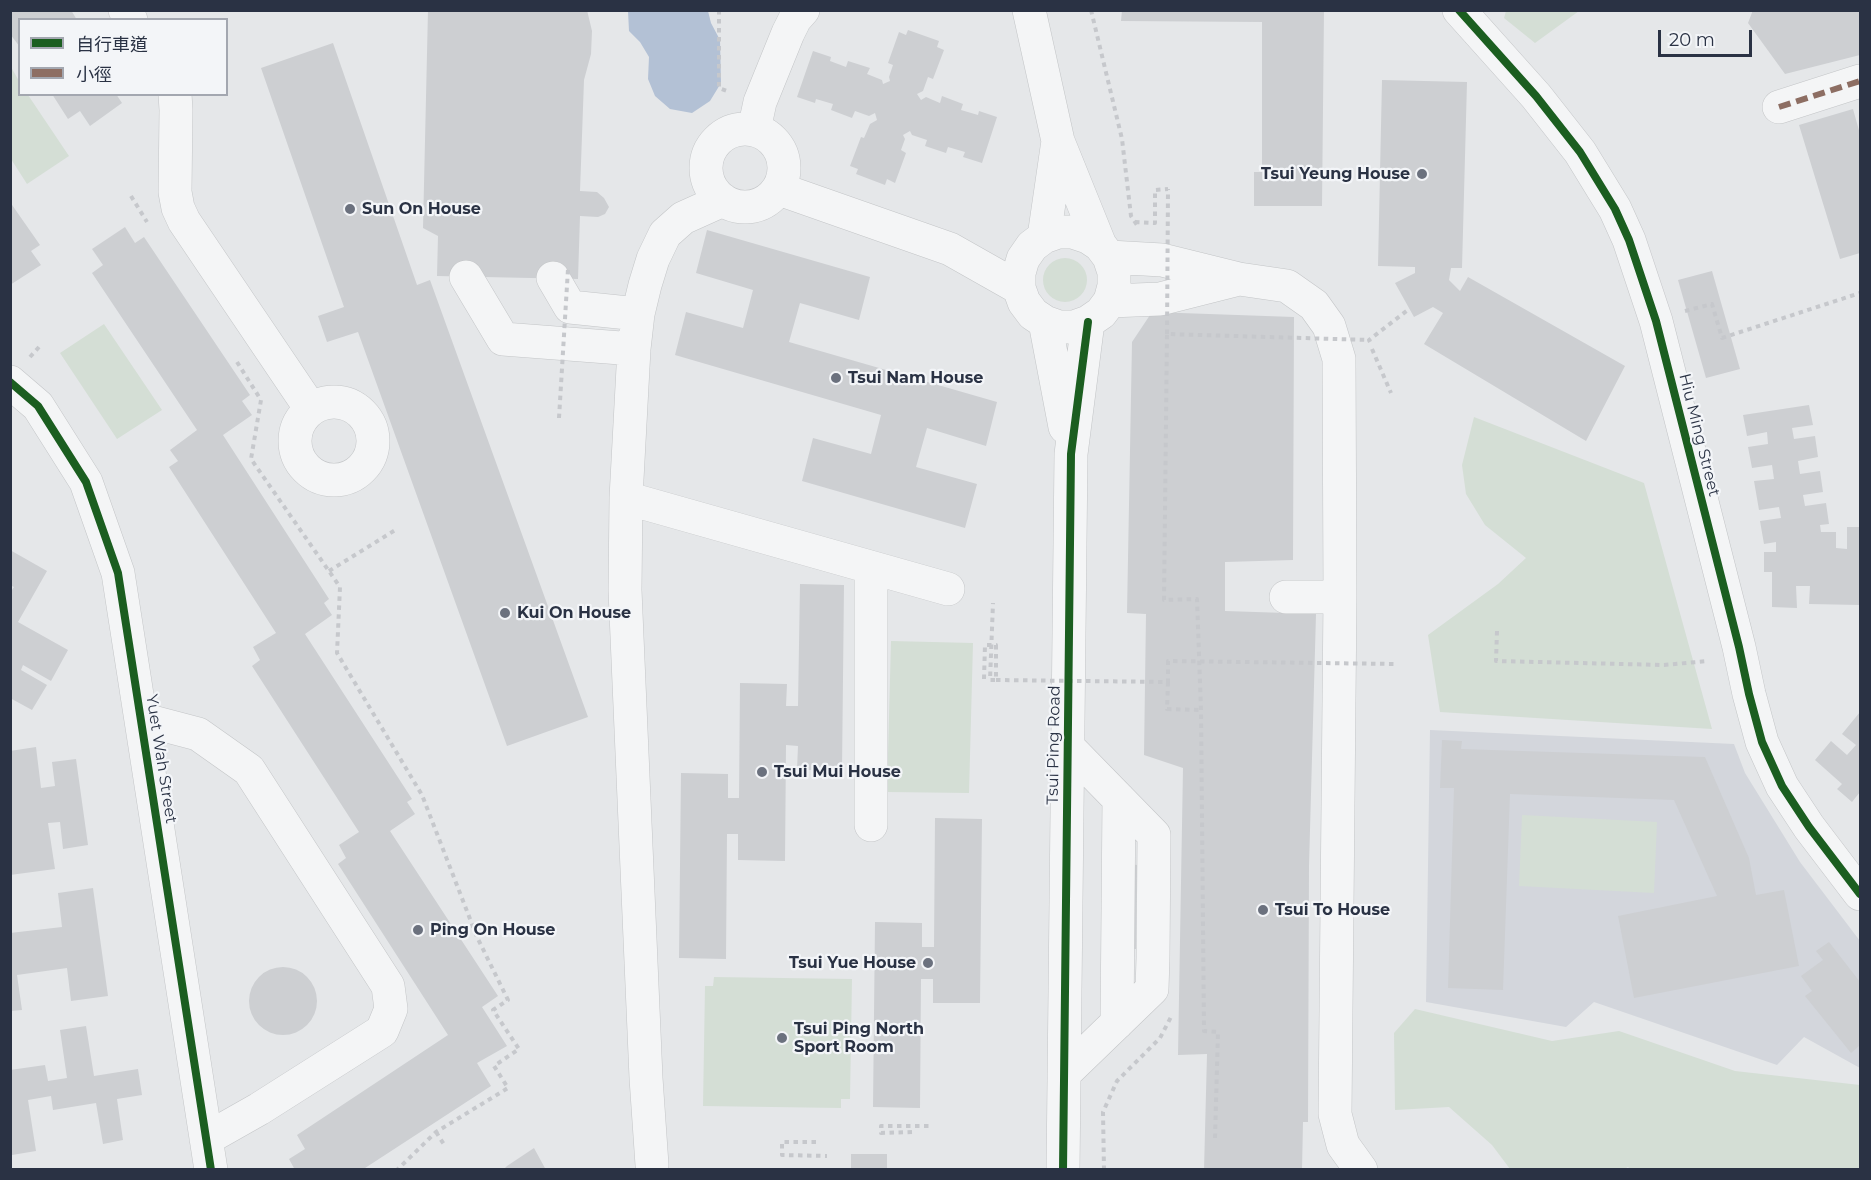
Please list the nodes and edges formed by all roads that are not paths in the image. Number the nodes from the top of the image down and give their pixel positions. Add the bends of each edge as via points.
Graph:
1 (803, 10) edge
2 (1029, 10) edge
3 (1459, 10) edge
4 (1860, 81) edge
5 (175, 96) edge
6 (1779, 107) dead end
7 (757, 116) junction
8 (1058, 141) junction
9 (779, 189) junction
10 (723, 200) junction
11 (1105, 251) junction
12 (1029, 261) junction
13 (560, 274) road end
14 (466, 277) dead end
15 (1239, 279) junction
16 (1099, 312) junction
17 (638, 314) junction
18 (1045, 322) junction
19 (634, 349) junction
20 (20, 370) edge
21 (310, 410) dead end
22 (1071, 454) junction
23 (626, 498) junction
24 (871, 568) junction
25 (948, 589) dead end
26 (1286, 597) dead end
27 (1340, 597) junction
28 (141, 719) junction
29 (1068, 747) junction
30 (871, 825) dead end
31 (1860, 894) edge
32 (1064, 1074) junction
33 (208, 1154) edge
34 (652, 1165) dead end
35 (1063, 1170) edge
36 (1361, 1170) edge

1 - 7 street via 788,33
2 - 8 street, Tsui Ping Road
3 - 31 street, Hiu Ming Street via 1580,152 1629,240 1659,332 1762,742 1782,786
4 - 6 street
5 - 21 street via 178,208
7 - 9 street via 782,153 784,178
7 - 10 street via 716,141 709,152 705,165 707,179 712,191
8 - 11 street, Tsui Ping Road
8 - 12 street, Tsui Ping Road
9 - 10 street via 760,205 748,208
9 - 12 street via 950,249
10 - 17 street via 683,218 665,234 653,259
11 - 12 street via 1088,237 1058,232
11 - 15 street
11 - 16 street, Tsui Ping Road via 1114,272 1114,286
12 - 18 street via 1024,302
13 - 17 street via 570,307
14 - 19 street via 503,339
15 - 16 street
15 - 27 street via 1287,286 1314,305 1329,326 1340,369
16 - 18 street via 1074,327
16 - 22 street, Tsui Ping Road
17 - 19 street
18 - 22 street, Tsui Ping Road
19 - 23 street
20 - 28 street, Yuet Wah Street via 86,482 118,573
22 - 29 street, Tsui Ping Road
23 - 24 street
23 - 34 street via 625,602
24 - 25 street
24 - 30 street
26 - 27 street
27 - 36 street via 1335,1114 1343,1145
28 - 33 street, Yuet Wah Street
28 - 33 street via 198,734 249,770 388,986 391,1009 382,1031 259,1109
29 - 32 street, Tsui Ping Road
29 - 32 street via 1119,799 1117,1023
32 - 35 street, Tsui Ping Road

